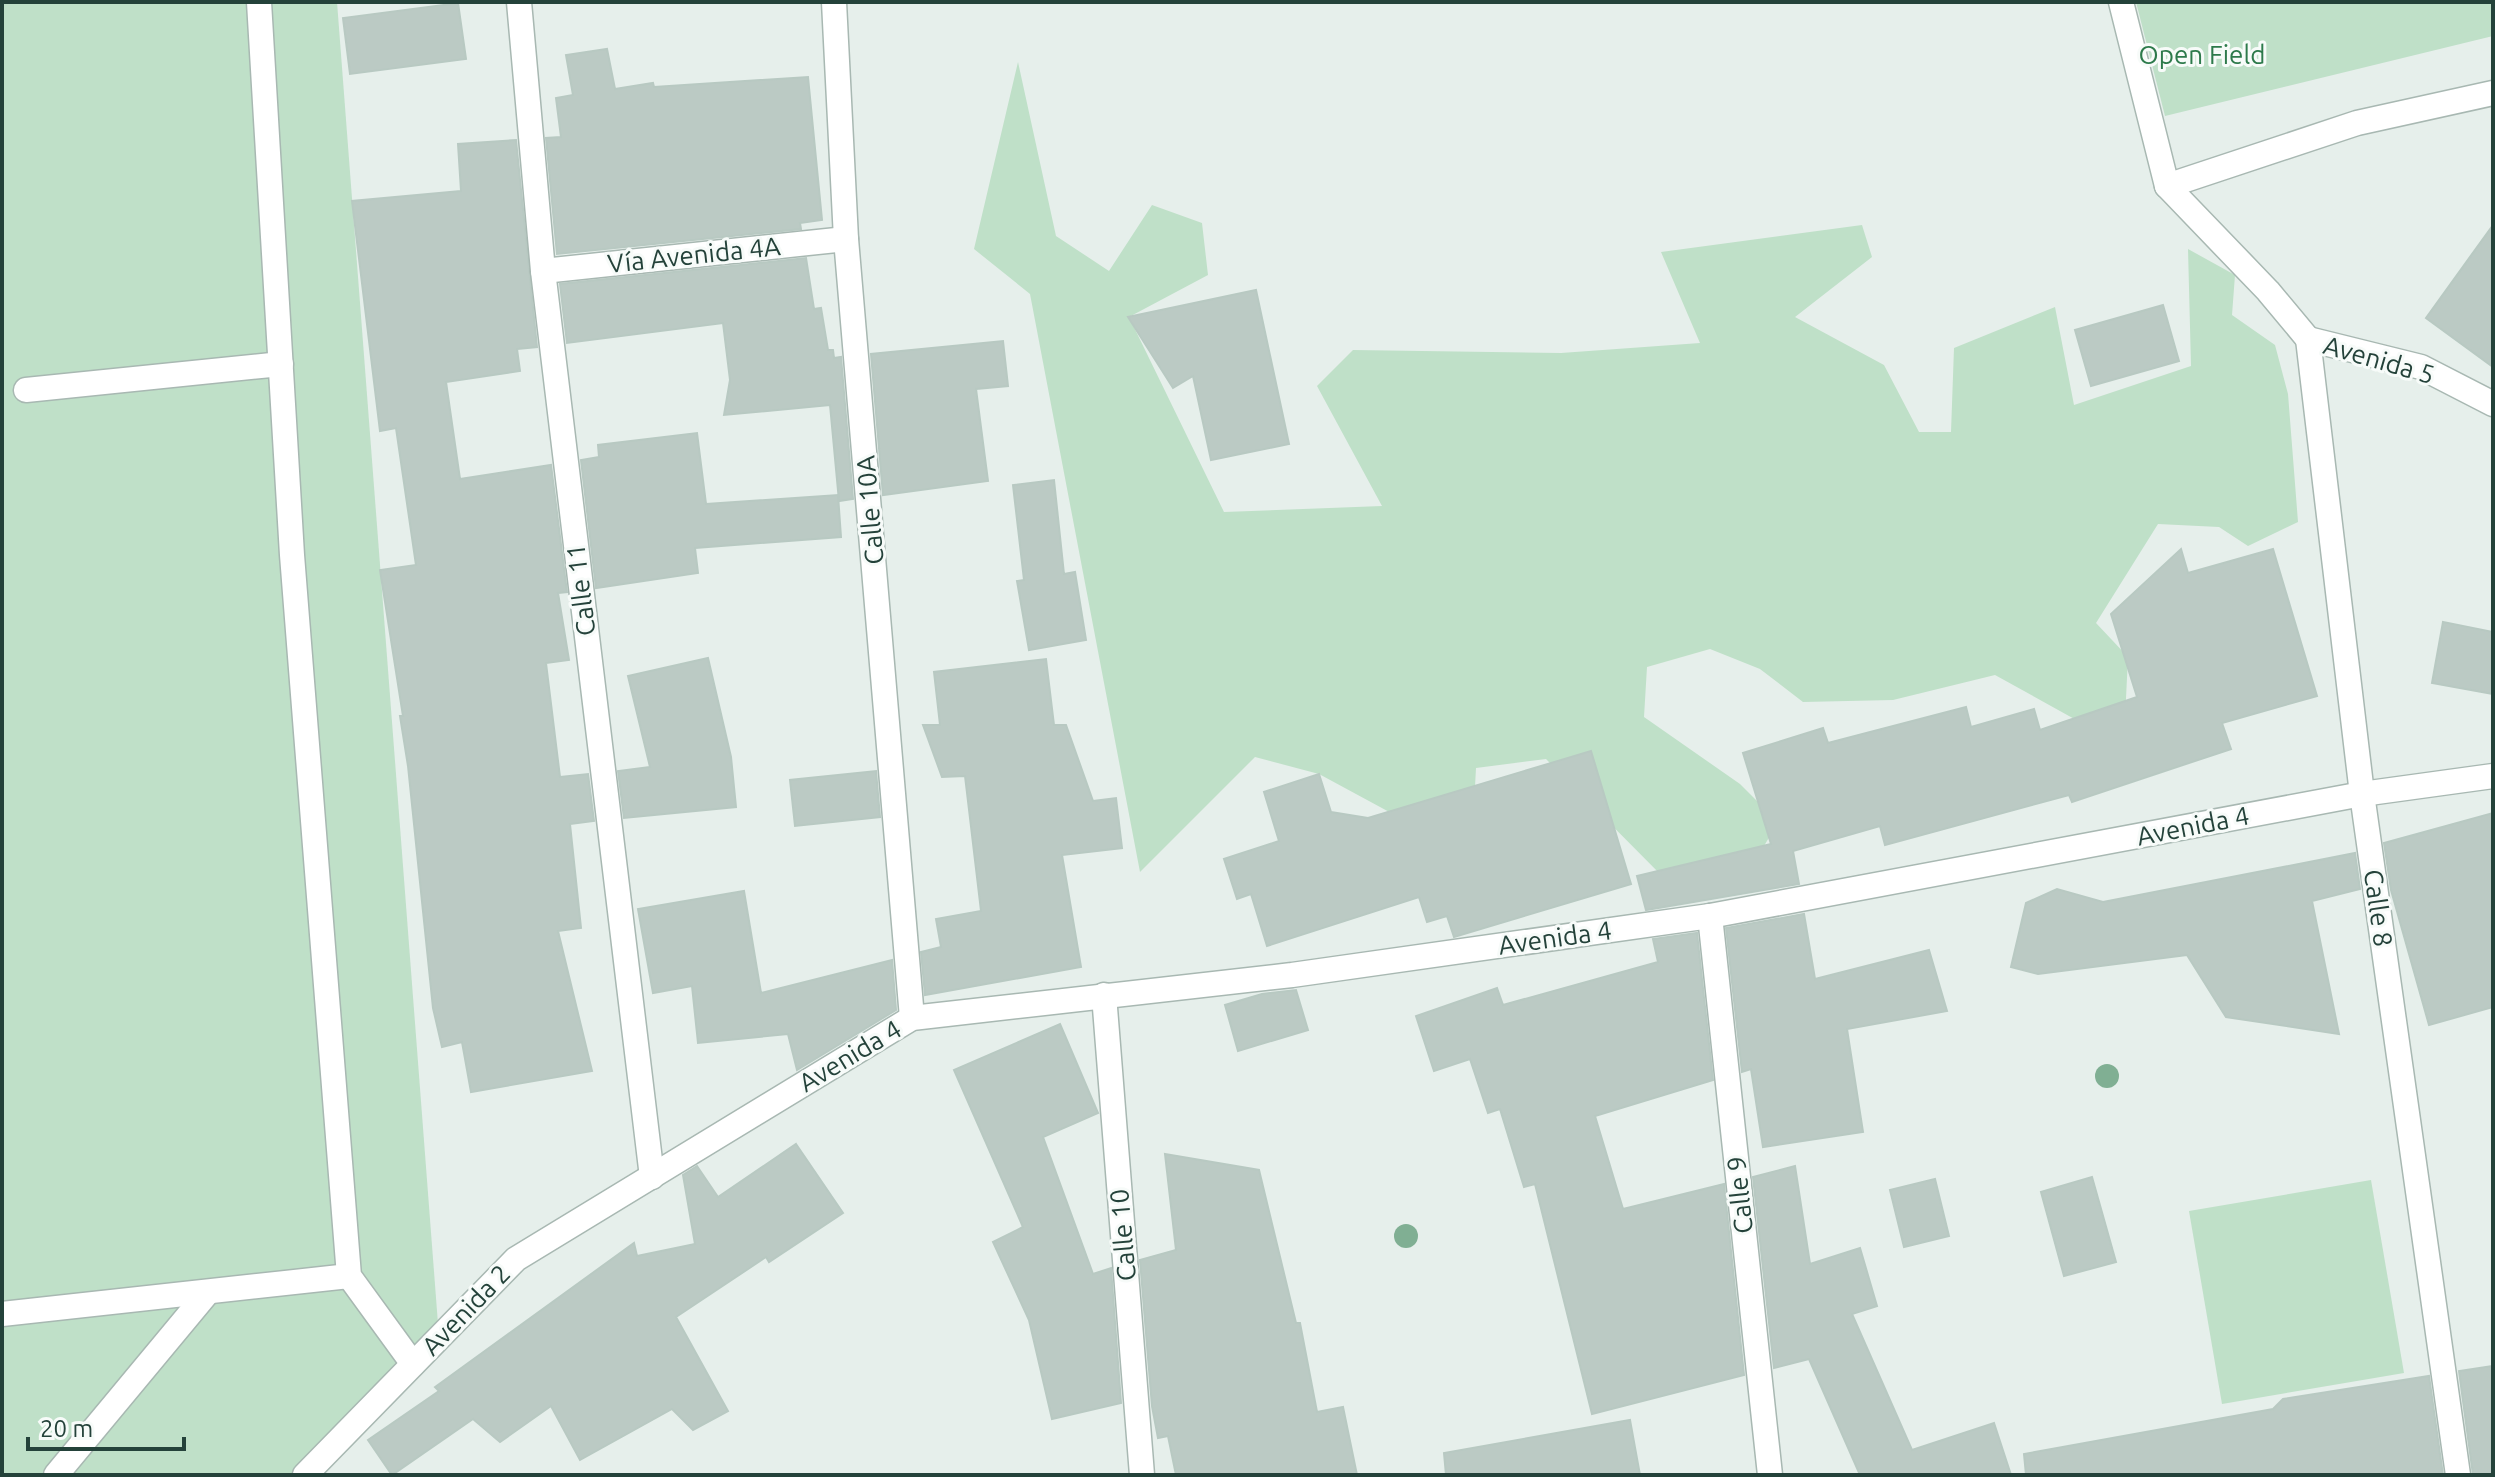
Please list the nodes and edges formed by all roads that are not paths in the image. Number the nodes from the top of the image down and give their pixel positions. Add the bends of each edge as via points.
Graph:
1 (259, 2) edge
2 (519, 2) edge
3 (834, 2) edge
4 (2121, 2) edge
5 (2493, 93) edge
6 (2167, 186) junction
7 (846, 239) junction
8 (543, 271) junction
9 (2308, 339) junction
10 (281, 364) junction
11 (26, 390) dead end
12 (2493, 404) edge
13 (2493, 776) edge
14 (2362, 794) junction
15 (1710, 916) junction
16 (1104, 995) junction
17 (912, 1018) junction
18 (652, 1177) junction
19 (349, 1276) junction
20 (208, 1292) junction
21 (2, 1314) edge
22 (413, 1364) junction
23 (56, 1475) edge
24 (305, 1475) edge
25 (1142, 1475) edge
26 (1770, 1475) edge
27 (2458, 1475) edge

1 - 10 street
2 - 8 street, Calle 11
3 - 7 street, Calle 10A
4 - 6 street
5 - 6 street via 2357,123
6 - 9 street
7 - 8 street, Vía Avenida 4A
7 - 17 street, Calle 10A
8 - 18 street, Calle 11
9 - 12 street, Avenida 5 via 2421,367
9 - 14 street, Calle 8
10 - 11 street
10 - 19 street
13 - 14 street, Avenida 4
14 - 15 street, Avenida 4
14 - 27 street, Calle 8
15 - 16 street, Avenida 4 via 1292,975
15 - 26 street, Calle 9
16 - 17 street, Avenida 4
16 - 25 street, Calle 10
17 - 18 street, Avenida 4
18 - 22 street, Avenida 2 via 516,1259
19 - 20 street
19 - 22 street
20 - 21 street
20 - 23 street
22 - 24 street, Avenida 2

